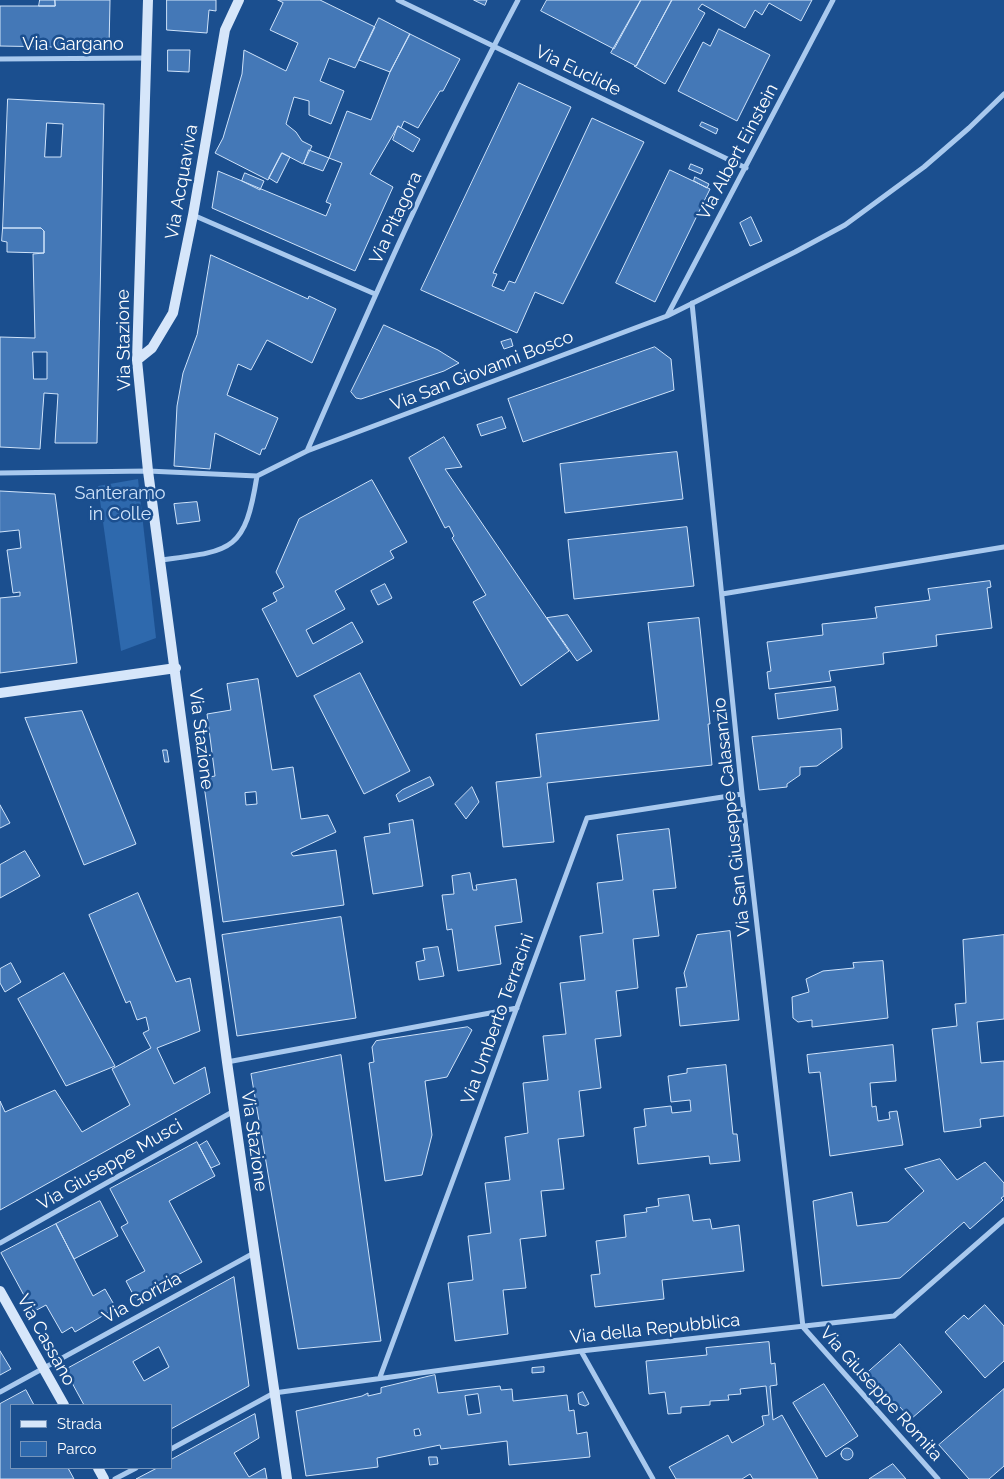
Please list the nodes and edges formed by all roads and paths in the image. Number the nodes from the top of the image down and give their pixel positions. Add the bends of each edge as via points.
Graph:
1 (148, 0) edge
2 (239, 0) edge
3 (398, 0) edge
4 (518, 0) edge
5 (833, 0) edge
6 (494, 45) junction
7 (147, 58) junction
8 (0, 59) edge
9 (1004, 94) edge
10 (746, 168) junction
11 (193, 215) junction
12 (375, 294) junction
13 (692, 304) junction
14 (667, 316) junction
15 (137, 360) junction
16 (307, 451) junction
17 (148, 471) junction
18 (0, 473) edge
19 (256, 476) junction
20 (1004, 547) edge
21 (161, 560) junction
22 (722, 594) junction
23 (176, 668) junction
24 (0, 692) edge
25 (742, 794) junction
26 (517, 1008) junction
27 (227, 1062) junction
28 (234, 1110) junction
29 (1004, 1220) edge
30 (0, 1243) edge
31 (254, 1253) junction
32 (0, 1291) edge
33 (803, 1327) junction
34 (581, 1351) junction
35 (44, 1368) junction
36 (380, 1377) junction
37 (0, 1392) edge
38 (274, 1393) junction
39 (63, 1404) edge
40 (172, 1448) edge
41 (134, 1469) edge
42 (116, 1479) edge
43 (287, 1479) edge
44 (653, 1479) edge
45 (938, 1479) edge

1 - 7 street, Via Stazione
2 - 11 street, Via Acquaviva via 225,30
3 - 6 street, Via Euclide
4 - 6 street, Via Pitagora
5 - 10 street, Via Albert Einstein
6 - 10 street, Via Euclide
6 - 12 street, Via Pitagora
7 - 8 street, Via Gargano
7 - 15 street, Via Stazione
9 - 13 street, Via San Giovanni Bosco via 924,167 845,225
10 - 14 street, Via Albert Einstein
11 - 12 street
11 - 15 street, Via Acquaviva via 174,313 152,348
12 - 16 street, Via Pitagora
13 - 14 street, Via San Giovanni Bosco
13 - 22 street, Via San Giuseppe Calasanzio
14 - 16 street, Via San Giovanni Bosco
15 - 17 street, Via Stazione
16 - 19 street, Via San Giovanni Bosco
17 - 18 street
17 - 19 street
17 - 21 street, Via Stazione
19 - 21 street via 246,524 229,545 216,551
20 - 22 street
21 - 23 street, Via Stazione
22 - 25 street, Via San Giuseppe Calasanzio
23 - 24 street
23 - 27 street, Via Stazione
25 - 26 street, Via Umberto Terracini via 587,818
25 - 33 street, Via San Giuseppe Calasanzio
26 - 27 street
26 - 36 street, Via Umberto Terracini
27 - 28 street, Via Stazione
28 - 30 street, Via Giuseppe Musci
28 - 31 street, Via Stazione
29 - 33 street, Via della Repubblica via 894,1316
31 - 35 street, Via Gorizia
31 - 38 street, Via Stazione
32 - 35 street, Via Cassano
33 - 34 street, Via della Repubblica
33 - 45 street, Via Giuseppe Romita
34 - 36 street, Via della Repubblica
34 - 44 street
35 - 37 street, Via Gorizia
35 - 39 street, Via Cassano
36 - 38 street, Via della Repubblica
38 - 40 street, Via della Repubblica
38 - 43 street, Via Stazione
41 - 42 street

